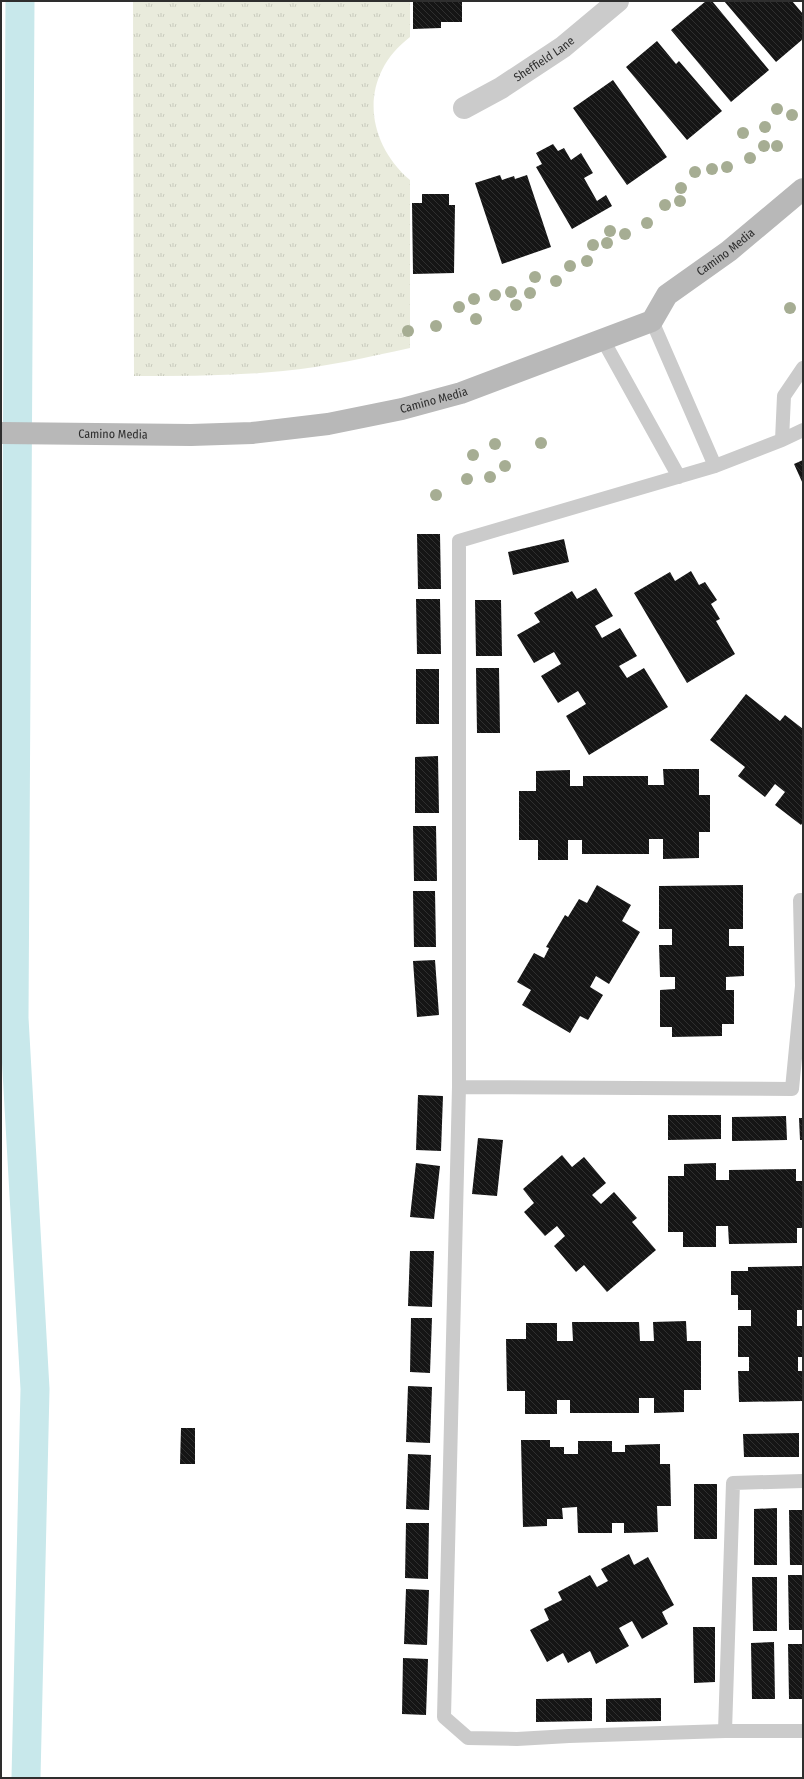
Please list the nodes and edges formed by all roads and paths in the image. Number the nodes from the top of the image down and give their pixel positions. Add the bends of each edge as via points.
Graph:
1 (618, 1) edge
2 (464, 108) dead end
3 (803, 189) edge
4 (652, 322) junction
5 (603, 340) junction
6 (803, 368) edge
7 (803, 430) edge
8 (1, 433) edge
9 (782, 440) junction
10 (715, 466) junction
11 (679, 477) junction
12 (803, 900) edge
13 (459, 1087) junction
14 (803, 1481) edge
15 (725, 1731) junction
16 (803, 1731) edge

1 - 2 street, Sheffield Lane via 563,47 501,88
3 - 4 street, Camino Media via 729,251 667,295
4 - 5 street, Camino Media
4 - 10 lane
5 - 8 street, Camino Media via 461,392 402,409 328,424 252,433
5 - 11 lane
6 - 9 lane via 784,396
7 - 9 lane
9 - 10 lane
10 - 11 lane
11 - 13 lane via 459,541
12 - 13 lane via 800,900 802,986 792,1090
13 - 15 lane via 444,1717 468,1738 517,1739
14 - 15 lane via 733,1483
15 - 16 lane

